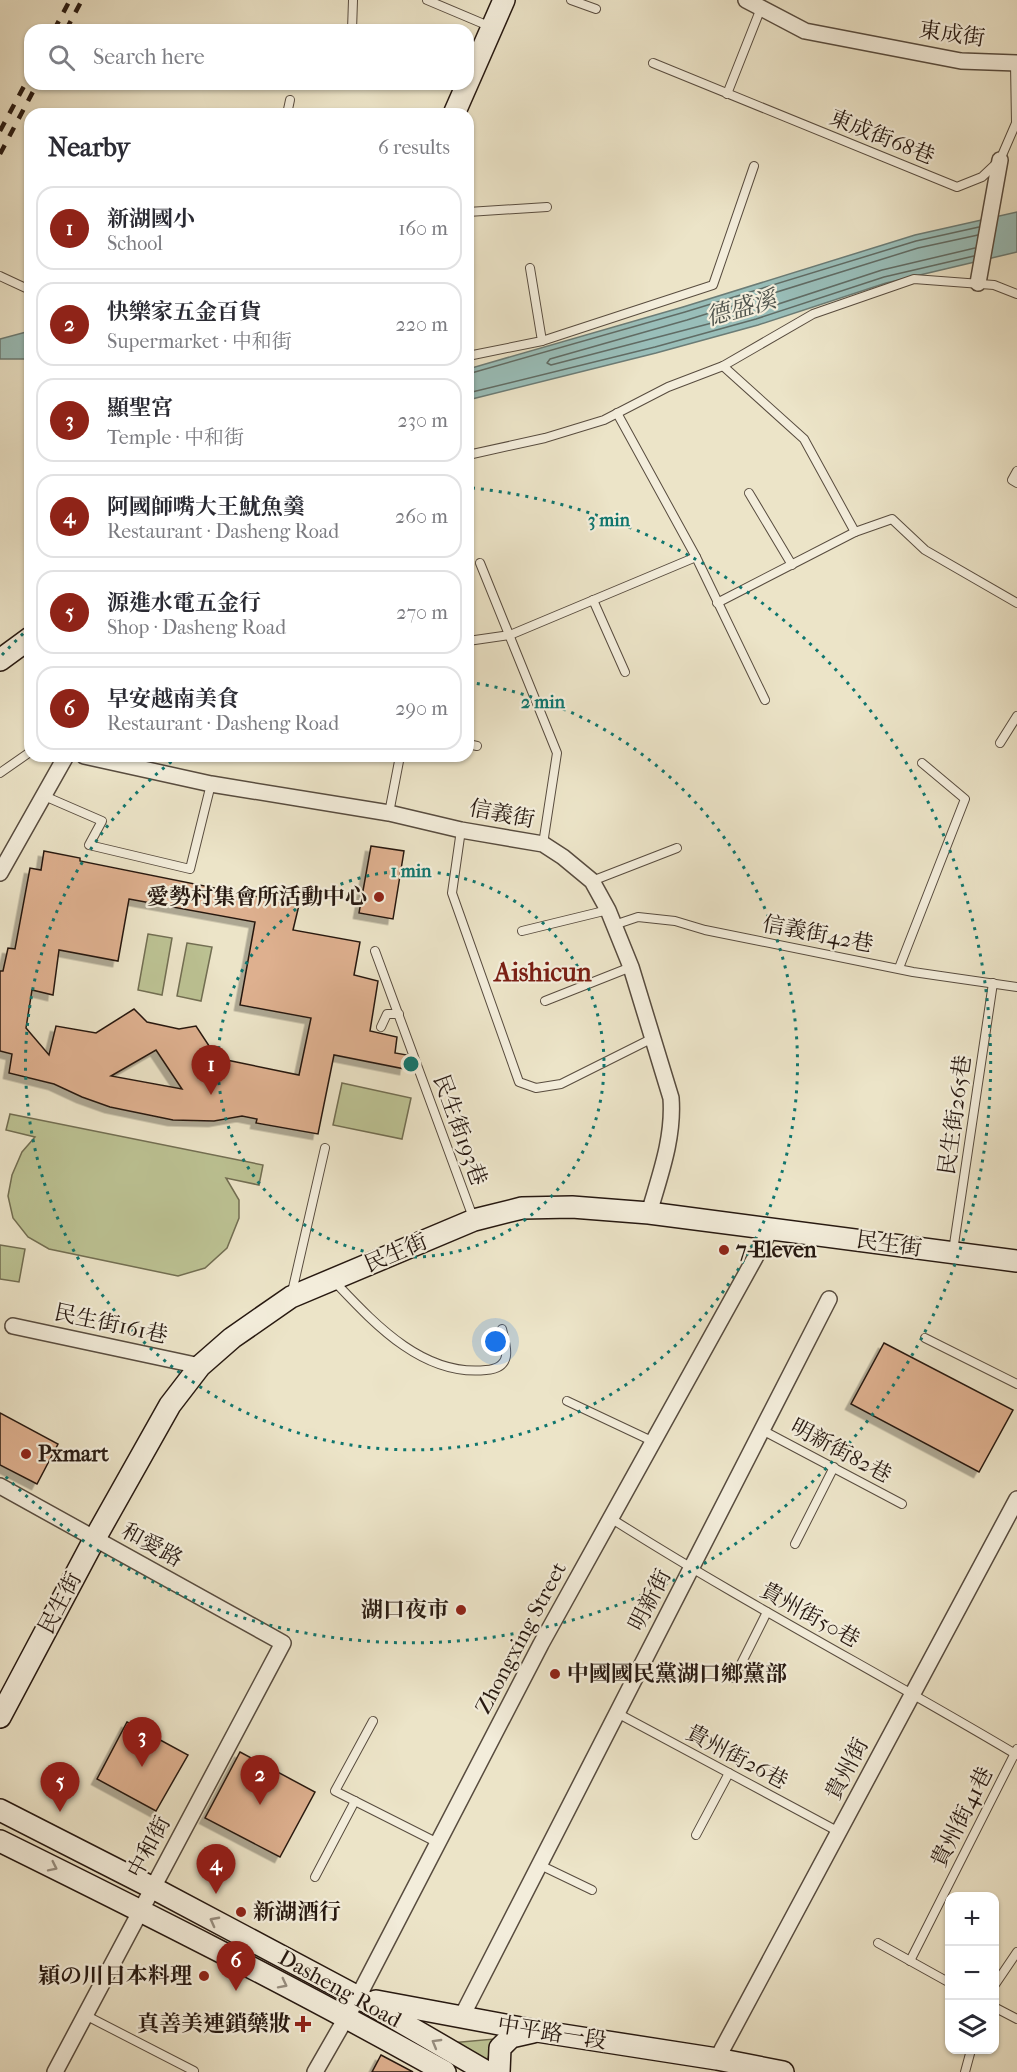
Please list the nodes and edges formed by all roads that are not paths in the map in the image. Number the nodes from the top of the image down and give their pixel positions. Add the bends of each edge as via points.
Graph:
1 (353, 0) edge
2 (427, 0) edge
3 (504, 0) edge
4 (571, 0) edge
5 (746, 0) edge
6 (761, 8) junction
7 (596, 9) dead end
8 (352, 24) edge
9 (492, 27) junction
10 (653, 63) dead end
11 (1016, 64) edge
12 (474, 68) edge
13 (464, 90) edge
14 (727, 94) junction
15 (290, 100) dead end
16 (288, 108) edge
17 (457, 108) edge
18 (1000, 160) junction
19 (754, 166) dead end
20 (547, 207) dead end
21 (474, 212) edge
22 (530, 268) dead end
23 (0, 276) edge
24 (978, 283) junction
25 (24, 287) edge
26 (1017, 294) edge
27 (543, 341) junction
28 (474, 355) edge
29 (723, 366) junction
30 (617, 413) junction
31 (474, 454) edge
32 (1017, 471) edge
33 (1017, 483) edge
34 (749, 493) dead end
35 (855, 532) junction
36 (696, 556) junction
37 (480, 563) dead end
38 (792, 565) junction
39 (593, 600) junction
40 (717, 603) junction
41 (1017, 603) edge
42 (510, 635) junction
43 (474, 639) edge
44 (24, 642) edge
45 (0, 660) edge
46 (625, 672) dead end
47 (765, 700) dead end
48 (1017, 716) edge
49 (1000, 743) dead end
50 (474, 745) edge
51 (477, 746) dead end
52 (24, 756) edge
53 (62, 762) edge
54 (111, 762) edge
55 (399, 762) edge
56 (922, 763) dead end
57 (0, 773) edge
58 (211, 784) junction
59 (42, 795) junction
60 (389, 813) junction
61 (460, 830) junction
62 (543, 844) junction
63 (677, 849) dead end
64 (0, 873) edge
65 (592, 881) junction
66 (608, 910) junction
67 (614, 926) junction
68 (522, 931) dead end
69 (375, 951) dead end
70 (631, 967) junction
71 (899, 968) junction
72 (993, 983) junction
73 (1017, 987) edge
74 (545, 1001) dead end
75 (399, 1014) junction
76 (381, 1027) dead end
77 (653, 1038) junction
78 (325, 1148) dead end
79 (649, 1213) junction
80 (474, 1220) junction
81 (771, 1229) junction
82 (953, 1253) junction
83 (1017, 1261) edge
84 (332, 1279) junction
85 (291, 1297) junction
86 (830, 1299) dead end
87 (13, 1326) dead end
88 (502, 1329) dead end
89 (925, 1338) dead end
90 (200, 1365) junction
91 (1017, 1384) edge
92 (567, 1401) dead end
93 (762, 1430) junction
94 (654, 1442) junction
95 (834, 1467) junction
96 (0, 1486) edge
97 (1017, 1499) edge
98 (902, 1504) dead end
99 (612, 1519) junction
100 (94, 1540) junction
101 (795, 1544) dead end
102 (691, 1569) junction
103 (767, 1612) junction
104 (283, 1643) joint
105 (734, 1678) dead end
106 (912, 1693) junction
107 (617, 1713) junction
108 (0, 1717) edge
109 (373, 1720) dead end
110 (1016, 1752) edge
111 (729, 1773) junction
112 (355, 1801) junction
113 (0, 1810) edge
114 (839, 1832) junction
115 (696, 1835) dead end
116 (0, 1841) edge
117 (438, 1843) junction
118 (540, 1865) junction
119 (315, 1877) dead end
120 (153, 1888) junction
121 (592, 1890) dead end
122 (141, 1910) junction
123 (878, 1943) dead end
124 (1017, 1952) edge
125 (910, 1960) junction
126 (999, 1979) edge
127 (945, 1980) edge
128 (358, 1997) junction
129 (999, 2010) edge
130 (85, 2014) junction
131 (346, 2016) junction
132 (461, 2018) junction
133 (1017, 2019) edge
134 (537, 2031) junction
135 (970, 2054) edge
136 (717, 2060) junction
137 (743, 2069) edge
138 (194, 2071) edge
139 (55, 2072) edge
140 (315, 2072) edge
141 (445, 2072) edge
142 (487, 2072) edge
143 (499, 2072) edge
144 (783, 2072) edge
145 (965, 2072) edge

1 - 8 lane
2 - 9 lane
3 - 9 street
4 - 7 lane
5 - 6 street, 東成街
6 - 11 street, 東成街 via 805,31 961,61
6 - 14 lane
9 - 12 street
10 - 14 lane, 東成街68巷
11 - 18 lane, 東成街68巷 via 1016,123
13 - 17 street
14 - 18 lane, 東成街68巷 via 957,187 982,177
15 - 16 lane
18 - 24 street
19 - 27 lane via 713,285
20 - 21 lane
22 - 27 lane
23 - 25 lane
24 - 26 lane
24 - 29 lane via 914,279 813,314
27 - 28 lane
29 - 30 lane via 668,387
29 - 35 lane via 804,439
30 - 31 lane via 545,438
30 - 36 lane
32 - 33 lane via 1012,480
34 - 38 lane
35 - 38 lane
35 - 41 lane via 892,519 925,550
36 - 39 lane
36 - 40 lane
37 - 42 lane
38 - 40 lane
39 - 42 lane
39 - 46 lane
40 - 47 lane
42 - 43 lane
42 - 62 lane via 557,753
44 - 45 street
48 - 49 lane
50 - 51 lane
52 - 57 lane
53 - 59 street
54 - 58 street, 信義街
55 - 60 lane
56 - 71 lane via 966,799
58 - 59 lane via 190,868 89,845 102,822
58 - 60 street, 信義街
59 - 64 street
60 - 61 street, 信義街
61 - 62 street, 信義街
61 - 77 lane via 452,893 519,1082 536,1088 561,1084
62 - 65 street, 信義街
63 - 65 lane
65 - 66 street, 信義街
66 - 67 street, 信義街
66 - 68 lane
67 - 70 street, 信義街
67 - 71 lane, 信義街42巷 via 638,917 675,921
69 - 75 lane, 民生街193巷
70 - 74 lane
70 - 77 street, 信義街
71 - 72 lane, 信義街42巷
72 - 73 lane, 信義街42巷
72 - 82 lane, 民生街265巷
75 - 76 lane via 387,1014
75 - 80 lane, 民生街193巷
77 - 79 street, 信義街 via 671,1098 672,1120
78 - 85 lane
79 - 80 street, 民生街 via 522,1208
79 - 81 street, 民生街
80 - 84 street, 民生街
81 - 82 street, 民生街
81 - 94 street, Zhongxing Street
82 - 83 street, 民生街
84 - 85 street, 民生街
84 - 88 lane via 395,1340 449,1367 494,1370 508,1352
85 - 90 street, 民生街
86 - 93 street, 明新街
87 - 90 street, 民生街161巷
89 - 91 lane
90 - 100 street, 民生街 via 170,1405
92 - 94 lane
93 - 95 lane, 明新街82巷
93 - 102 street, 明新街
94 - 99 street, Zhongxing Street
95 - 98 lane, 明新街82巷
95 - 101 lane
96 - 100 street, 和愛路
97 - 106 street, 貴州街
99 - 102 lane, 貴州街50巷
99 - 117 street, Zhongxing Street via 541,1644
100 - 104 street, 和愛路
100 - 108 street, 民生街
102 - 103 lane, 貴州街50巷
102 - 107 street, 明新街
103 - 105 lane
103 - 106 lane, 貴州街50巷
104 - 120 street, 中和街
106 - 110 lane, 貴州街41巷
106 - 114 street, 貴州街
107 - 111 lane, 貴州街26巷
107 - 118 street, 明新街
109 - 112 lane via 335,1791
110 - 125 lane, 貴州街41巷
111 - 114 lane, 貴州街26巷
111 - 115 lane
112 - 117 lane
112 - 119 lane
113 - 120 street, Dasheng Road
114 - 136 street, 貴州街
116 -> 122 street, Dasheng Road
117 - 128 street, Zhongxing Street
118 - 121 lane
118 - 132 street, 明新街
120 - 122 street, 中和街
128 -> 120 street, Dasheng Road
122 - 130 street, 中和街
122 -> 131 street, Dasheng Road
123 - 125 lane
124 - 126 lane
125 - 127 lane
128 - 131 street, Zhongxing Street
128 - 132 street, 中平路一段
142 -> 128 street, Dasheng Road
129 - 133 lane
130 - 138 lane
130 - 139 street, 中和街
131 - 140 street, Zhongxing Street
131 - 141 street, Dasheng Road
132 - 134 street, 中平路一段
134 - 136 street, 中平路一段
134 - 143 street via 511,2037 500,2048
135 - 145 lane
136 - 137 street, 中平路一段
137 - 144 street, 中平路一段

